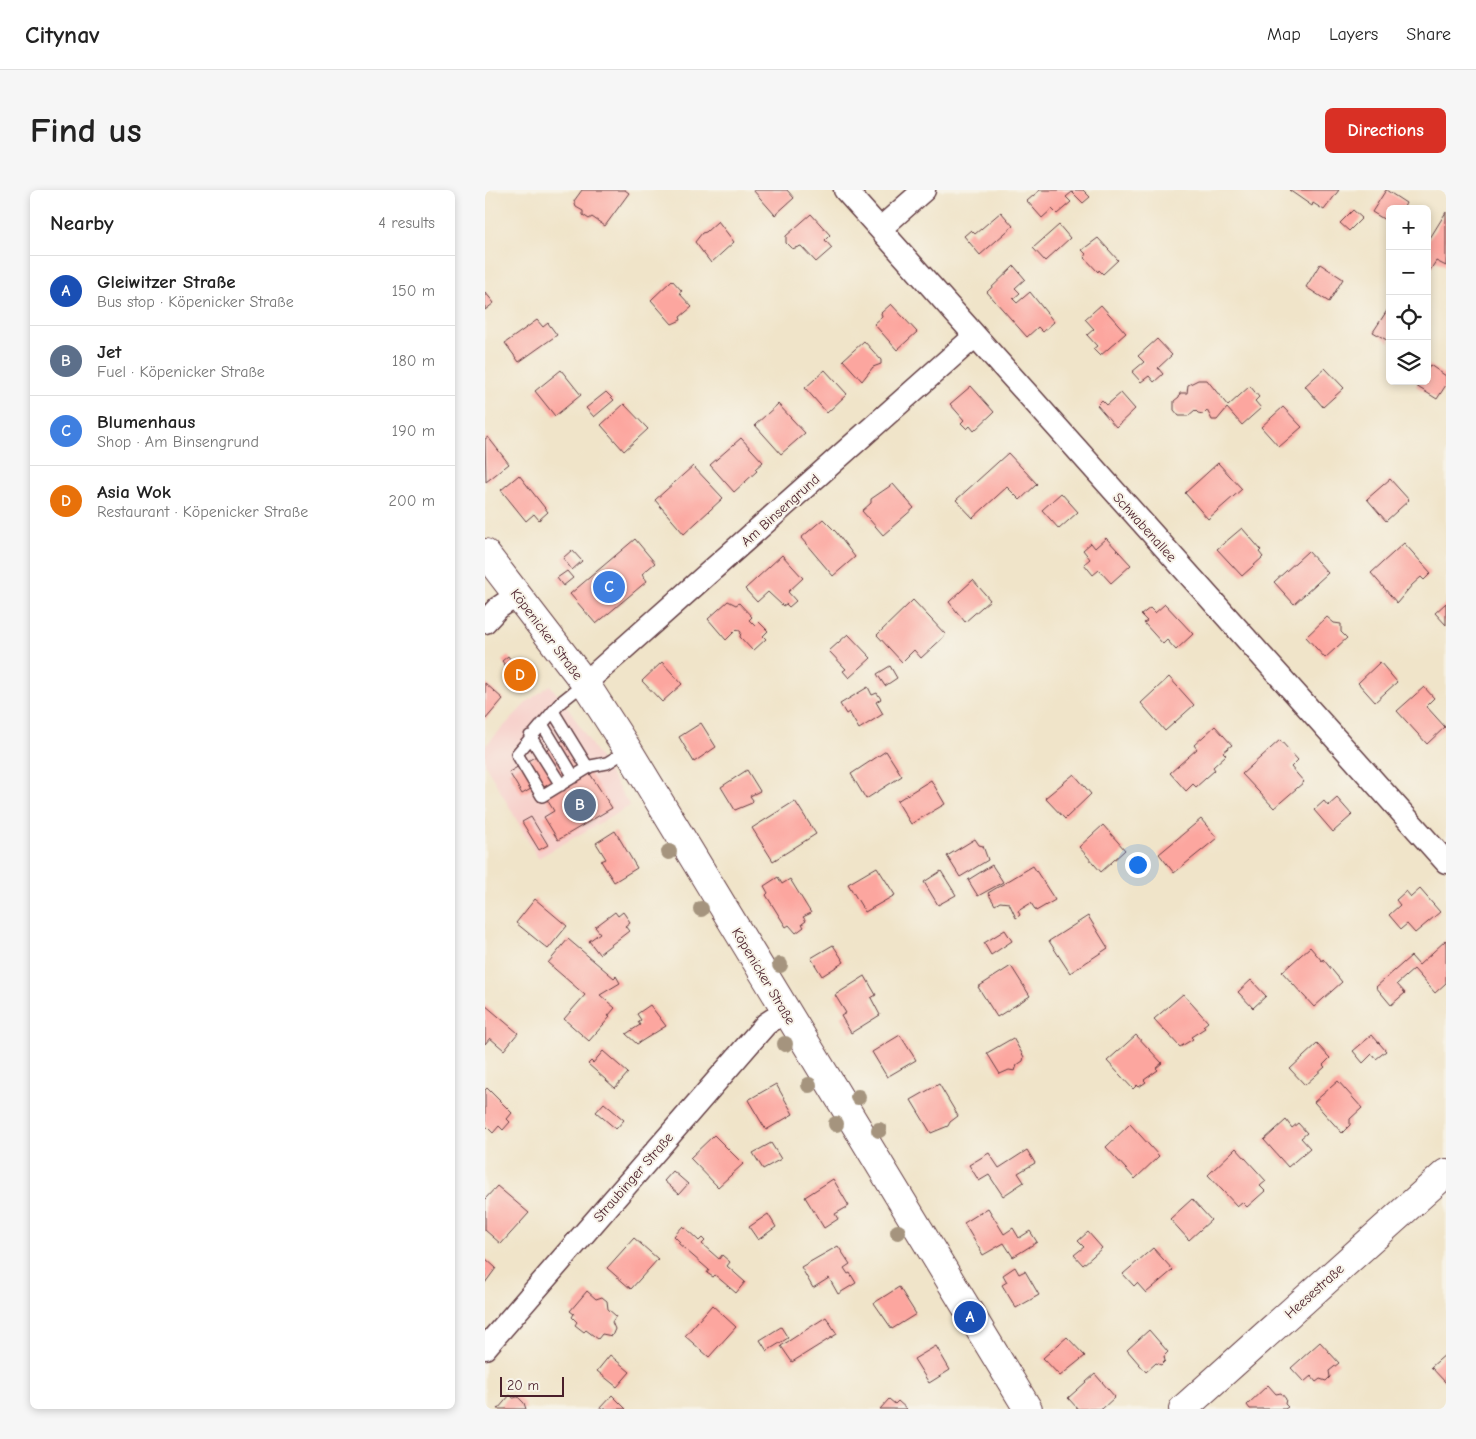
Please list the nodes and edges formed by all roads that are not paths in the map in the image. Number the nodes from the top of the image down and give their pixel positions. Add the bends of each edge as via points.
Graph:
1 (845, 190) edge
2 (924, 190) edge
3 (880, 228) junction
4 (975, 336) junction
5 (485, 553) edge
6 (517, 595) junction
7 (485, 622) edge
8 (585, 683) junction
9 (554, 712) junction
10 (542, 724) junction
11 (530, 736) junction
12 (628, 750) junction
13 (588, 768) junction
14 (574, 777) junction
15 (561, 785) junction
16 (1446, 862) edge
17 (786, 1011) junction
18 (1446, 1174) edge
19 (485, 1348) edge
20 (1028, 1409) edge
21 (1183, 1409) edge

1 - 3 street, Schwabenallee
2 - 3 street
3 - 4 street, Schwabenallee
4 - 8 street, Am Binsengrund
4 - 16 street, Schwabenallee
5 - 6 main road, Köpenicker Straße
6 - 7 street
6 - 8 main road, Köpenicker Straße
8 - 9 lane via 561,702
8 - 12 main road, Köpenicker Straße
9 - 10 lane
9 - 13 lane
10 - 11 lane
10 - 14 lane
11 - 15 lane
11 - 15 lane via 517,754 542,796
12 - 13 lane via 607,763
12 - 17 main road, Köpenicker Straße
13 - 14 lane
14 - 15 lane
17 - 19 street, Straubinger Straße via 766,1024
17 - 20 main road, Köpenicker Straße
18 - 21 main road, Heesestraße

